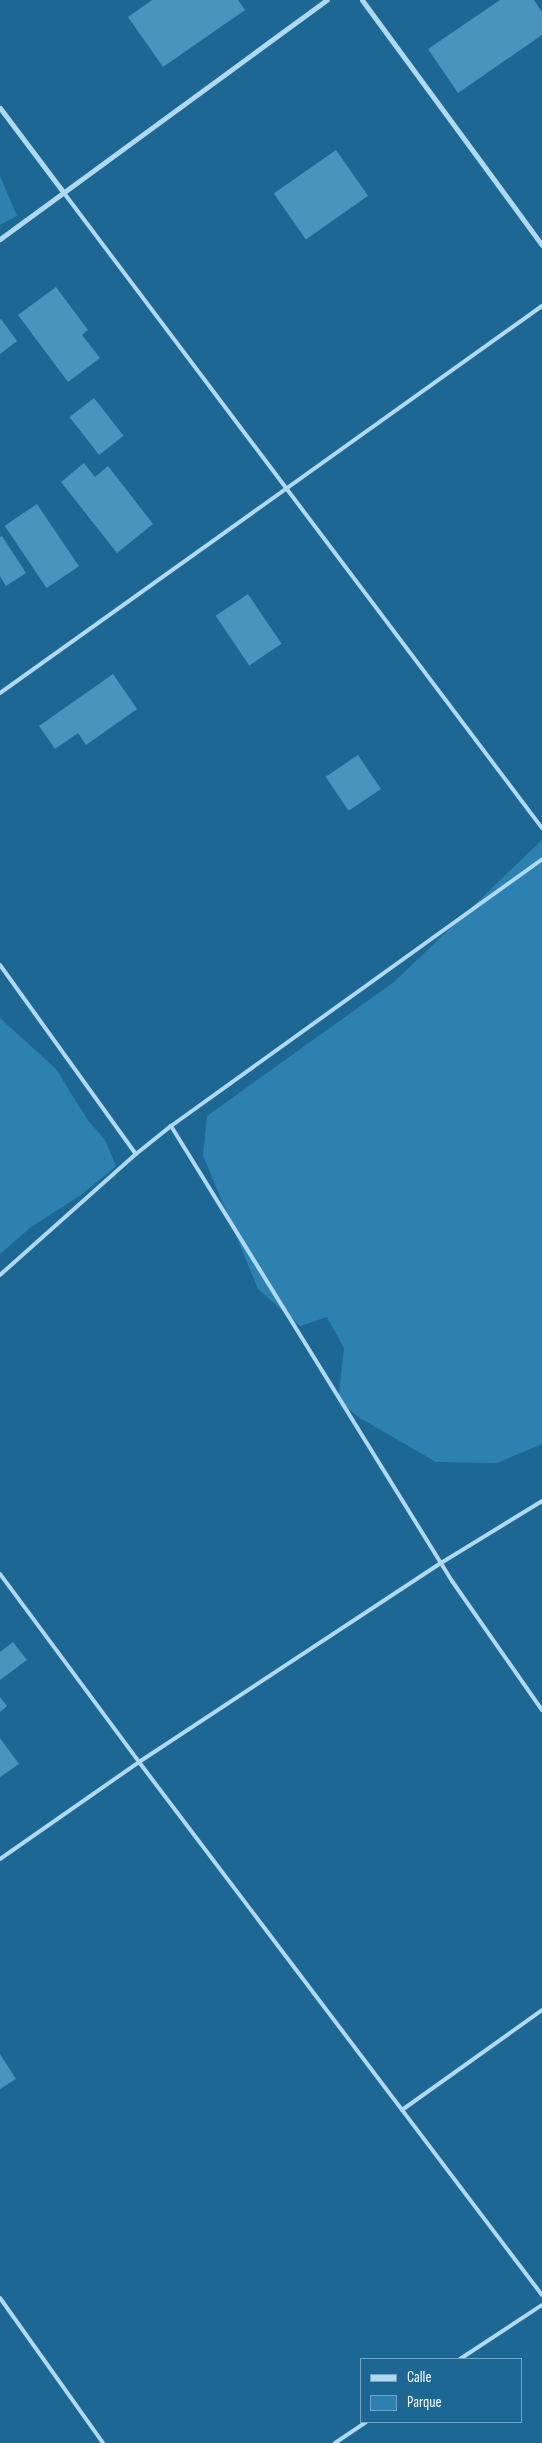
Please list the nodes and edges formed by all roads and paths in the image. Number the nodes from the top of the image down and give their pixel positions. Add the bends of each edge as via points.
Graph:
1 (327, 0) edge
2 (362, 0) edge
3 (0, 108) edge
4 (64, 193) junction
5 (0, 239) edge
6 (542, 245) edge
7 (542, 306) edge
8 (287, 488) junction
9 (0, 693) edge
10 (542, 828) edge
11 (542, 859) edge
12 (0, 965) edge
13 (171, 1126) junction
14 (136, 1154) junction
15 (0, 1275) edge
16 (542, 1501) edge
17 (441, 1563) junction
18 (0, 1574) edge
19 (542, 1710) edge
20 (139, 1762) junction
21 (0, 1859) edge
22 (542, 2010) edge
23 (402, 2110) junction
24 (542, 2295) edge
25 (0, 2298) edge
26 (542, 2305) edge
27 (462, 2358) edge
28 (364, 2423) edge
29 (103, 2443) edge
30 (334, 2443) edge

1 - 4 street
2 - 6 street
3 - 4 street
4 - 5 street
4 - 8 lane
7 - 8 lane
8 - 9 lane
8 - 10 lane
11 - 13 lane
12 - 14 lane
13 - 14 lane
13 - 17 lane
14 - 15 lane
16 - 17 lane
17 - 19 lane
17 - 20 lane
18 - 20 lane
20 - 21 lane
20 - 23 lane
22 - 23 lane
23 - 24 lane
25 - 29 lane
26 - 27 lane
28 - 30 lane

